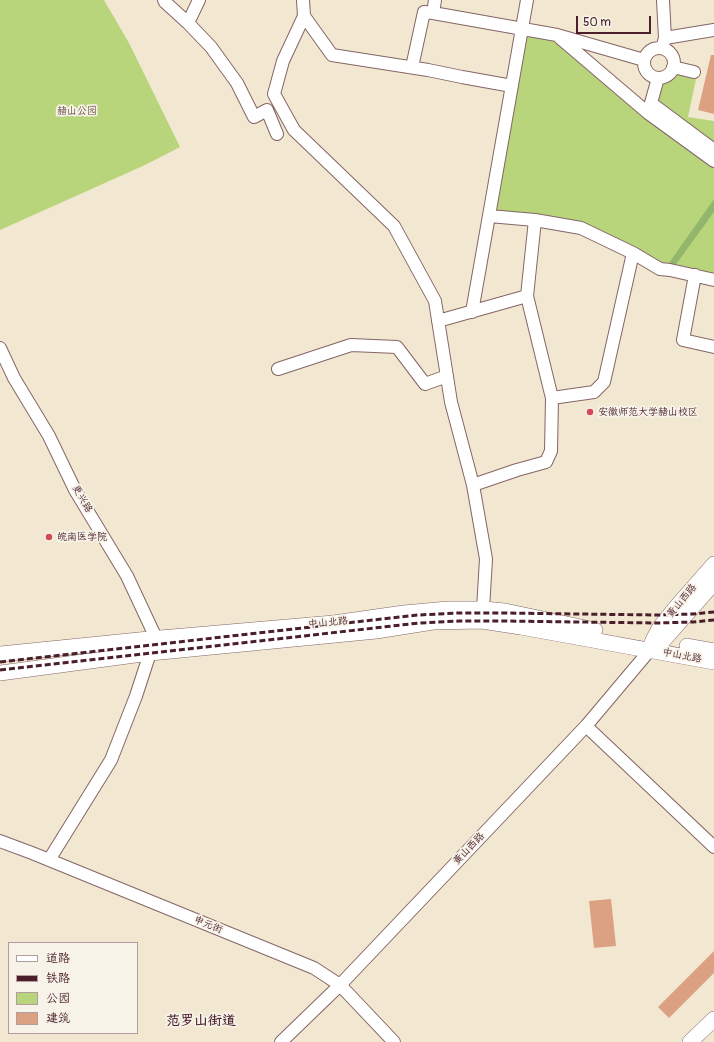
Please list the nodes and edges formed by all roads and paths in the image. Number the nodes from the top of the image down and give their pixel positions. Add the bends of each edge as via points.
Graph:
1 (164, 0) edge
2 (200, 0) edge
3 (303, 0) edge
4 (435, 0) edge
5 (527, 0) edge
6 (663, 0) edge
7 (433, 13) junction
8 (304, 16) junction
9 (188, 22) junction
10 (522, 29) junction
11 (714, 30) edge
12 (557, 35) junction
13 (664, 43) junction
14 (644, 60) junction
15 (412, 67) junction
16 (673, 67) junction
17 (694, 72) dead end
18 (658, 78) junction
19 (512, 86) junction
20 (650, 108) junction
21 (290, 124) junction
22 (714, 150) edge
23 (714, 161) edge
24 (489, 216) junction
25 (535, 220) junction
26 (633, 253) junction
27 (695, 275) junction
28 (714, 280) edge
29 (527, 296) junction
30 (472, 312) junction
31 (438, 321) junction
32 (714, 347) edge
33 (0, 348) edge
34 (278, 370) dead end
35 (447, 376) junction
36 (552, 398) junction
37 (472, 485) junction
38 (714, 564) edge
39 (714, 583) edge
40 (483, 609) junction
41 (655, 644) junction
42 (154, 648) junction
43 (714, 651) edge
44 (0, 654) edge
45 (714, 662) edge
46 (0, 673) edge
47 (586, 726) junction
48 (0, 842) edge
49 (714, 847) edge
50 (49, 860) junction
51 (340, 985) junction
52 (714, 1019) edge
53 (714, 1033) edge
54 (281, 1042) edge
55 (394, 1042) edge
56 (690, 1042) edge
57 (704, 1042) edge

1 - 9 street
2 - 9 street
3 - 8 street
4 - 7 street
5 - 10 street
6 - 13 street
7 - 10 street
7 - 15 street via 424,12
8 - 15 street via 332,55
8 - 21 street via 283,61 274,94
9 - 21 street via 211,47 237,83 254,117 267,110 274,136
10 - 12 street
10 - 19 street
11 - 13 street
12 - 14 street
12 - 20 street
13 - 14 street via 649,52
13 - 16 street via 674,62
14 - 18 street via 649,74
15 - 19 street
16 - 17 street
16 - 18 street via 668,75
18 - 20 street
19 - 24 street
20 - 22 street
20 - 23 street
21 - 31 street via 394,226 434,302
24 - 25 street
24 - 30 street
25 - 26 street via 581,228
25 - 29 street
26 - 27 street via 660,269
26 - 36 street via 604,382 594,392
27 - 28 street
27 - 32 street via 683,340
29 - 30 street
29 - 36 street
30 - 31 street
31 - 35 street
33 - 42 street, 更兴路 via 76,490 127,576
34 - 35 street via 351,345 397,347 425,384
35 - 37 street
36 - 37 street via 551,451 546,462
37 - 40 street via 486,559
38 - 41 main road, 黄山西路 via 660,627
39 - 41 main road, 黄山西路
40 - 41 main road, 中山北路 via 505,611
40 - 42 main road, 中山北路 via 448,608 404,613
41 - 42 main road via 482,621 433,622 376,631
41 - 43 main road, 中山北路
41 - 45 main road, 中山北路
41 - 47 street, 黄山西路
42 - 44 main road, 中山北路
42 - 46 main road
42 - 50 street via 111,760
47 - 49 street
47 - 51 street, 黄山西路
48 - 50 street, 申元街
50 - 51 street, 申元街 via 314,968
51 - 54 street, 黄山西路
51 - 55 street, 申元街
52 - 56 main road
53 - 57 main road

